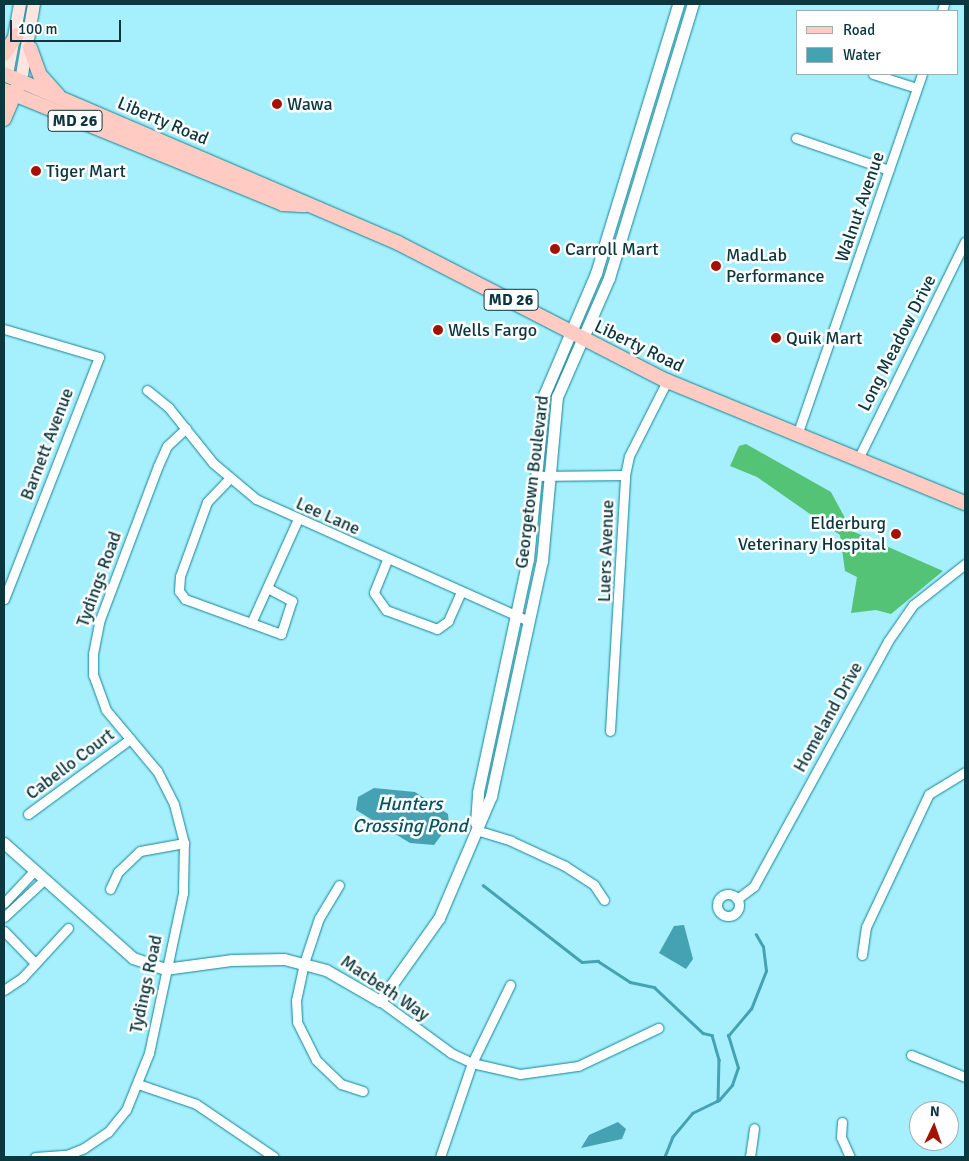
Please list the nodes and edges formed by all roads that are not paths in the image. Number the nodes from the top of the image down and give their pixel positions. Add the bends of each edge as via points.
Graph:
1 (20, 4) edge
2 (34, 4) edge
3 (678, 4) edge
4 (693, 4) edge
5 (17, 35) junction
6 (30, 48) junction
7 (4, 54) edge
8 (876, 75) edge
9 (922, 75) edge
10 (5, 77) edge
11 (21, 81) junction
12 (917, 88) junction
13 (9, 93) edge
14 (62, 99) junction
15 (4, 119) edge
16 (796, 138) dead end
17 (889, 170) junction
18 (305, 205) junction
19 (965, 242) edge
20 (4, 329) edge
21 (574, 335) junction
22 (667, 381) junction
23 (148, 390) dead end
24 (186, 428) junction
25 (797, 435) junction
26 (858, 459) junction
27 (550, 474) junction
28 (626, 475) junction
29 (536, 476) junction
30 (229, 479) junction
31 (965, 502) edge
32 (298, 521) junction
33 (387, 560) junction
34 (965, 564) edge
35 (269, 589) junction
36 (461, 592) junction
37 (4, 599) edge
38 (517, 616) junction
39 (530, 621) junction
40 (251, 624) junction
41 (610, 731) dead end
42 (130, 739) junction
43 (965, 772) edge
44 (28, 814) dead end
45 (476, 830) junction
46 (4, 843) edge
47 (184, 843) junction
48 (34, 871) junction
49 (44, 880) junction
50 (339, 885) dead end
51 (110, 889) dead end
52 (737, 899) dead end
53 (604, 900) dead end
54 (4, 904) edge
55 (4, 918) edge
56 (68, 928) dead end
57 (4, 931) edge
58 (862, 955) dead end
59 (35, 963) junction
60 (304, 964) junction
61 (165, 969) junction
62 (510, 985) dead end
63 (4, 990) edge
64 (380, 1001) junction
65 (658, 1028) dead end
66 (911, 1056) dead end
67 (472, 1063) junction
68 (964, 1073) edge
69 (138, 1084) junction
70 (363, 1091) dead end
71 (842, 1122) dead end
72 (754, 1128) dead end
73 (84, 1148) junction
74 (34, 1157) edge
75 (88, 1157) edge
76 (274, 1157) edge
77 (440, 1157) edge
78 (750, 1157) edge
79 (850, 1157) edge

1 - 5 main road
2 - 6 main road
3 - 21 street, Georgetown Boulevard via 648,90 596,273
4 - 21 street, Georgetown Boulevard via 608,278
5 - 7 main road
5 - 10 main road
6 - 11 main road
6 - 14 main road via 40,75
8 - 12 street
9 - 12 street, Walnut Avenue
10 - 11 main road, Liberty Road / MD 26
11 - 13 main road
11 - 14 main road, Liberty Road / MD 26
12 - 17 street, Walnut Avenue
13 - 15 main road
13 - 18 main road, Liberty Road / MD 26 via 283,204
14 - 18 main road, Liberty Road / MD 26 via 288,192
16 - 17 street
17 - 25 street, Walnut Avenue
18 - 21 main road, Liberty Road / MD 26 via 462,273
19 - 26 street, Long Meadow Drive
20 - 37 street, Barnett Avenue via 99,357
21 - 22 main road, Liberty Road / MD 26
21 - 27 street, Georgetown Boulevard via 555,405
21 - 29 street, Georgetown Boulevard via 544,395
22 - 25 main road, Liberty Road / MD 26
22 - 28 street, Luers Avenue via 629,456
23 - 24 street, Lee Lane
24 - 30 street, Lee Lane
24 - 42 street, Tydings Road via 167,446 158,466 94,642 93,675 101,701
25 - 26 main road, Liberty Road / MD 26
26 - 31 main road, Liberty Road / MD 26
27 - 28 street
27 - 29 street
27 - 39 street, Georgetown Boulevard via 546,533
28 - 41 street, Luers Avenue
29 - 38 street, Georgetown Boulevard via 532,531
30 - 32 street, Lee Lane via 256,500
30 - 40 street via 207,502 178,585 186,599
32 - 33 street, Lee Lane
32 - 35 street
33 - 36 street, Lee Lane
33 - 36 street via 374,593 386,610 438,629 448,621
34 - 52 street, Homeland Drive via 913,605 893,634 754,886
35 - 40 street
35 - 40 street via 292,601 280,634
36 - 38 street, Lee Lane
38 - 39 street, Lee Lane
38 - 45 street, Georgetown Boulevard via 478,792
39 - 45 street, Georgetown Boulevard via 491,796
42 - 44 street, Cabello Court
42 - 47 street, Tydings Road via 165,786
43 - 58 street via 929,794 866,927
45 - 53 street via 512,841 565,866 594,886
45 - 64 street, Georgetown Boulevard via 439,918
46 - 48 street, Macbeth Way
47 - 51 street via 140,851 118,872
47 - 61 street, Tydings Road via 183,893
48 - 49 street, Macbeth Way
48 - 54 street
49 - 55 street
49 - 61 street, Macbeth Way via 116,949
50 - 60 street via 320,918
56 - 59 street
57 - 59 street
59 - 63 street
60 - 61 street, Macbeth Way via 261,958
60 - 64 street, Macbeth Way via 326,970
60 - 70 street via 296,1010 306,1048 341,1084
61 - 69 street, Tydings Road
62 - 67 street
64 - 67 street, Macbeth Way via 420,1032
65 - 67 street, Macbeth Way via 559,1072 520,1074
66 - 68 street
67 - 77 street
69 - 73 street, Tydings Road via 116,1124
69 - 76 street via 196,1104
71 - 79 street via 841,1137
72 - 78 street
73 - 74 street, Tydings Road via 67,1155
73 - 75 street

